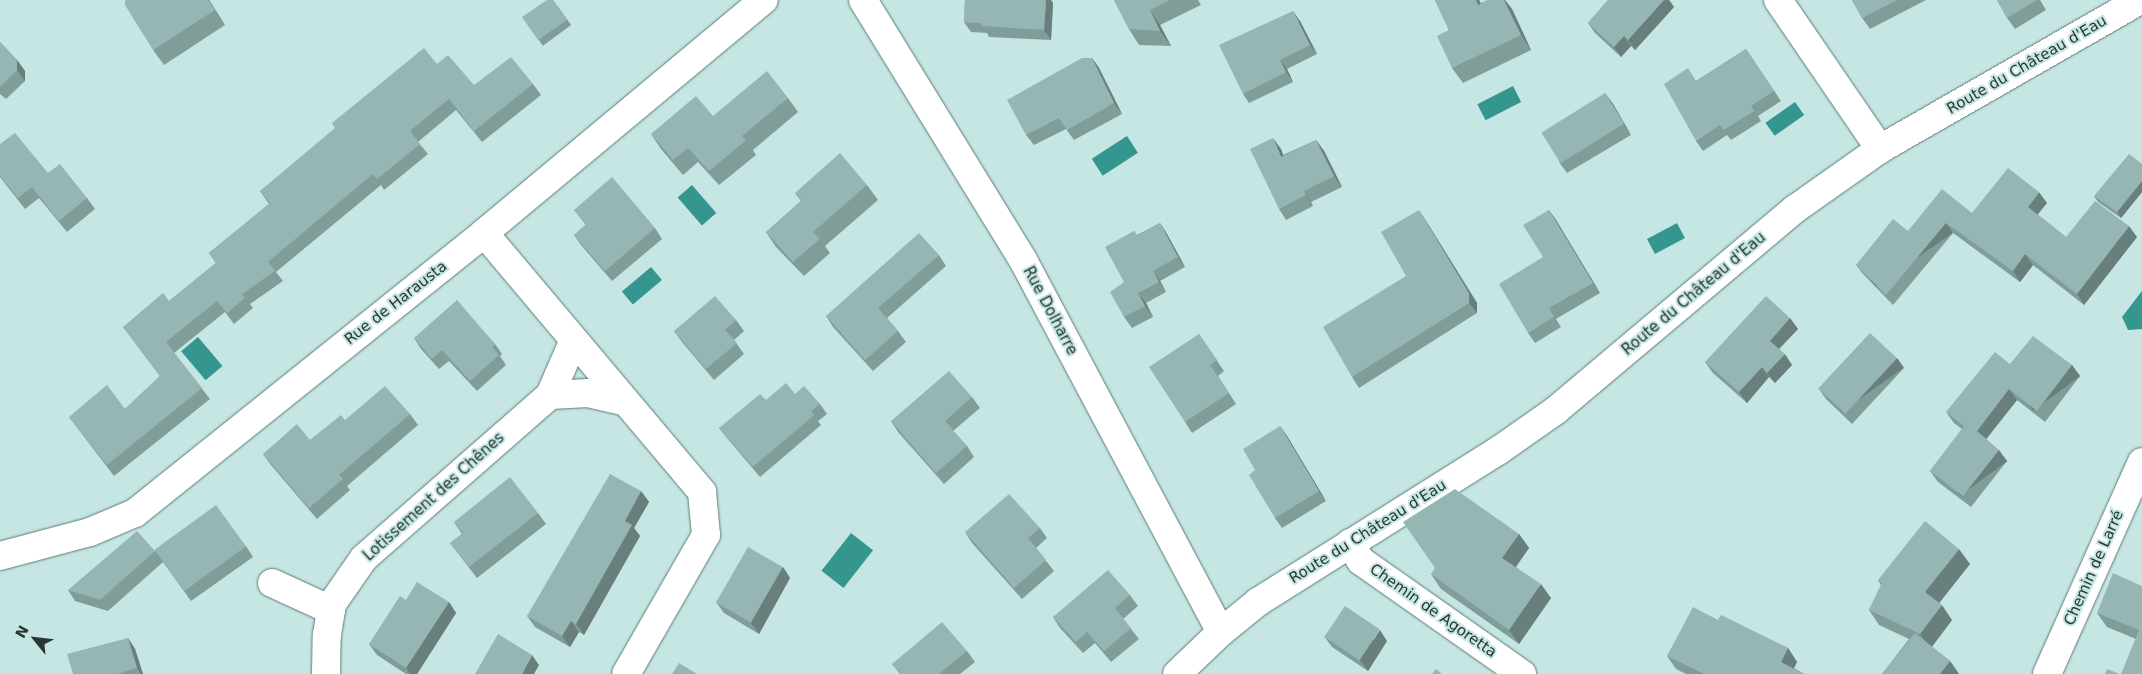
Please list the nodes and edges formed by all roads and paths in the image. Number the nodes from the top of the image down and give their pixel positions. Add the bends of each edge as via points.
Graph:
1 (764, 0) edge
2 (863, 0) edge
3 (1778, 0) edge
4 (2140, 0) edge
5 (1880, 149) junction
6 (484, 233) junction
7 (573, 342) junction
8 (550, 395) junction
9 (624, 401) junction
10 (2142, 462) edge
11 (1350, 543) junction
12 (0, 556) edge
13 (272, 583) dead end
14 (331, 610) junction
15 (1220, 632) junction
16 (326, 674) edge
17 (626, 674) edge
18 (1177, 674) edge
19 (1522, 674) edge
20 (2047, 674) edge

1 - 6 street, Rue de Harausta
2 - 15 street, Rue Dolharre via 1023,260
3 - 5 street
4 - 5 street, Route du Château d'Eau
5 - 11 street, Route du Château d'Eau via 1795,209 1555,411 1498,451
6 - 7 street
6 - 12 street, Rue de Harausta via 135,513 90,532
7 - 8 street, Lotissement des Chênes
7 - 9 street
8 - 9 street via 588,393
8 - 14 street, Lotissement des Chênes via 364,558
9 - 17 street via 702,492 706,535
10 - 20 street, Chemin de Larré
11 - 15 street, Route du Château d'Eau via 1258,602
11 - 19 street, Chemin de Agoretta via 1361,561
13 - 14 street
14 - 16 street, Lotissement des Chênes
15 - 18 street, Route du Château d'Eau

